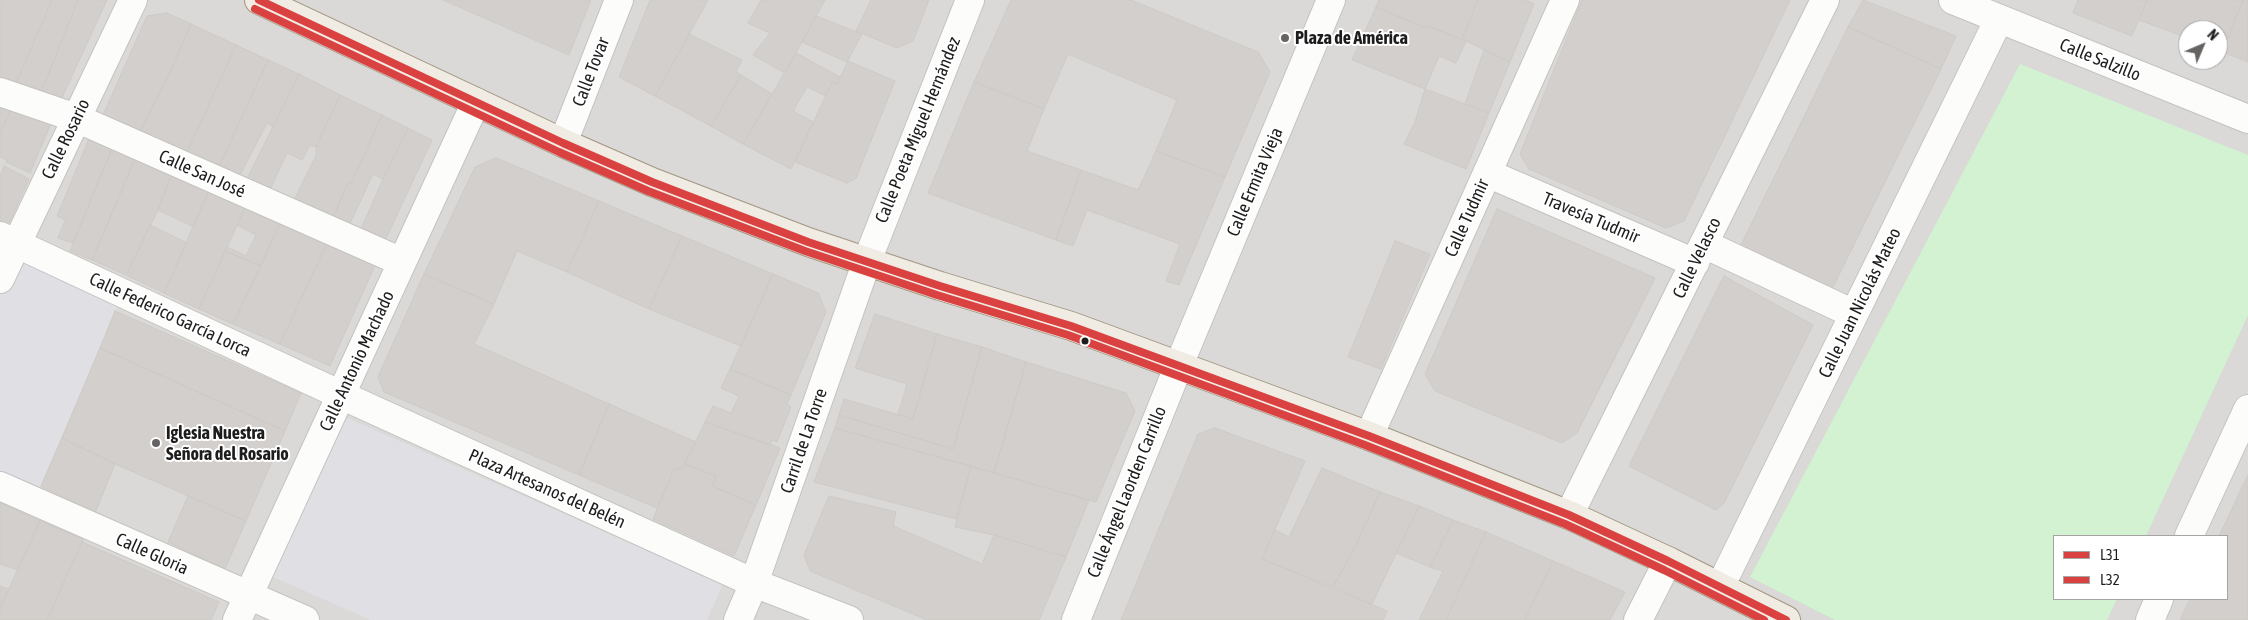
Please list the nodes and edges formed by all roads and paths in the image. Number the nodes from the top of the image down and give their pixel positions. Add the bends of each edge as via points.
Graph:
1 (133, 0) edge
2 (259, 0) edge
3 (619, 0) edge
4 (970, 0) edge
5 (1331, 0) edge
6 (1565, 0) edge
7 (1825, 0) edge
8 (1953, 0) edge
9 (1999, 19) junction
10 (0, 92) edge
11 (476, 102) junction
12 (76, 118) junction
13 (2248, 119) edge
14 (563, 143) junction
15 (1487, 173) junction
16 (8, 239) edge
17 (1699, 253) junction
18 (867, 261) junction
19 (402, 262) junction
20 (0, 279) edge
21 (1854, 314) junction
22 (1179, 365) junction
23 (341, 395) junction
24 (2248, 409) edge
25 (1369, 436) junction
26 (0, 486) edge
27 (1568, 515) junction
28 (2189, 535) edge
29 (1668, 561) junction
30 (754, 583) junction
31 (1720, 587) junction
32 (2160, 600) edge
33 (242, 608) edge
34 (305, 620) edge
35 (738, 620) edge
36 (849, 620) edge
37 (1076, 620) edge
38 (1638, 620) edge
39 (1786, 620) edge
40 (2150, 620) edge

1 - 12 street, Calle Rosario
2 - 11 main road
3 - 14 street, Calle Tovar
4 - 18 street, Calle Poeta Miguel Hernández
5 - 22 street, Calle Ermita Vieja
6 - 15 street, Calle Tudmir
7 - 17 street, Calle Velasco
8 - 9 street, Calle Salzillo
9 - 13 street, Calle Salzillo
9 - 21 street, Calle Juan Nicolás Mateo
10 - 12 street, Calle San José
11 - 14 main road
11 - 19 street, Calle Antonio Machado
12 - 16 street, Calle Rosario
12 - 19 street, Calle San José
14 - 18 main road via 730,213
15 - 17 street, Travesía Tudmir
15 - 25 street, Calle Tudmir
16 - 20 street, Calle Rosario
16 - 23 street, Calle Federico García Lorca
17 - 21 street, Travesía Tudmir
17 - 27 street, Calle Velasco
18 - 22 main road via 1072,326
18 - 30 street, Carril de La Torre
19 - 23 street, Calle Antonio Machado
21 - 31 street, Calle Juan Nicolás Mateo
22 - 25 main road
22 - 37 street, Calle Ángel Laorden Carrillo
23 - 30 street, Plaza Artesanos del Belén
23 - 33 street, Calle Antonio Machado
24 - 28 street
25 - 27 main road
26 - 33 street, Calle Gloria
27 - 29 main road
29 - 31 main road
29 - 38 street
30 - 35 street, Carril de La Torre
30 - 36 street, Plaza Artesanos del Belén
31 - 39 main road
32 - 40 street
33 - 34 street, Calle Gloria

